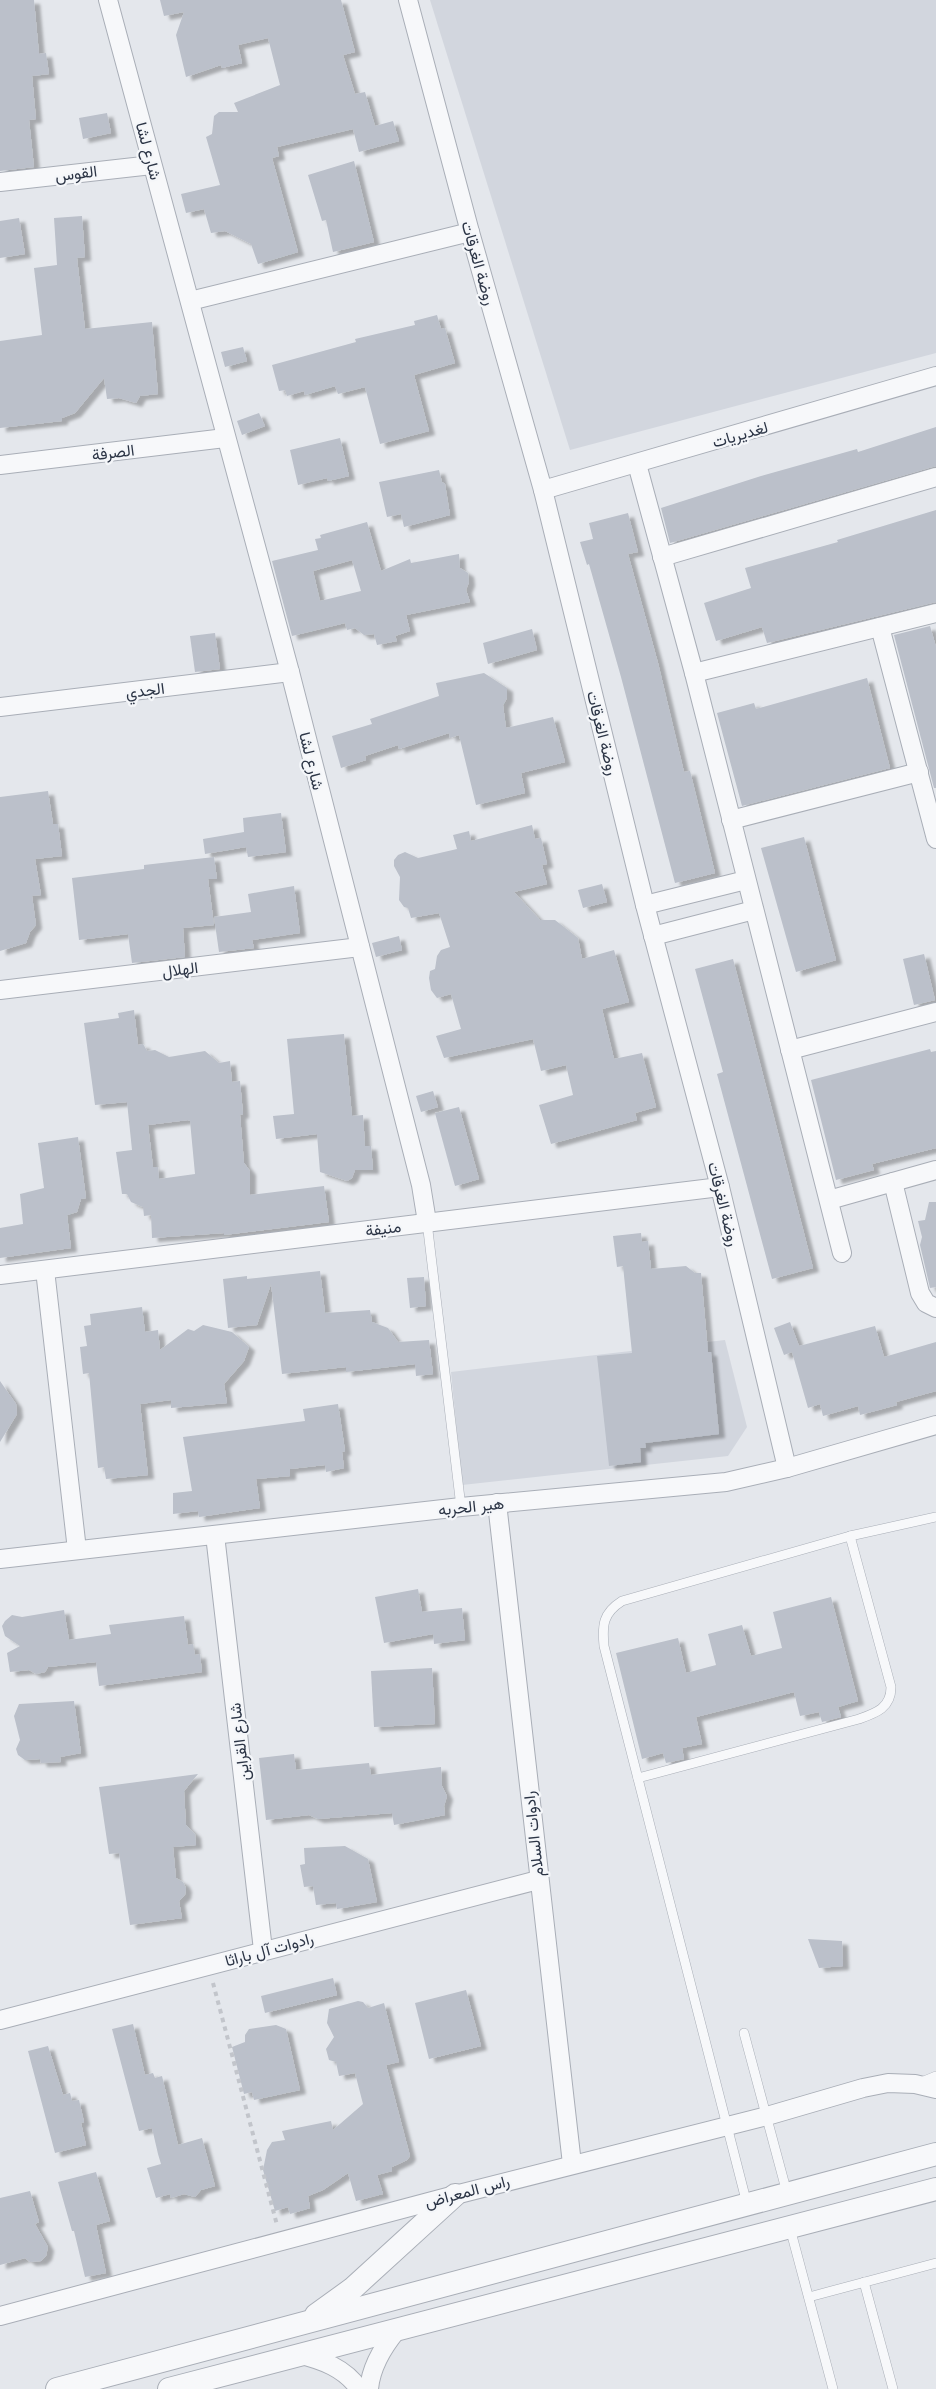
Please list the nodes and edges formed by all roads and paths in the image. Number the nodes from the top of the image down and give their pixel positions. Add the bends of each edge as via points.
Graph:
1 (108, 0) edge
2 (408, 0) edge
3 (152, 165) junction
4 (0, 182) edge
5 (470, 232) junction
6 (190, 301) junction
7 (936, 376) edge
8 (225, 438) junction
9 (637, 464) junction
10 (0, 465) edge
11 (936, 477) edge
12 (543, 490) junction
13 (662, 557) junction
14 (936, 613) edge
15 (880, 627) junction
16 (290, 672) junction
17 (694, 673) junction
18 (0, 707) edge
19 (919, 772) junction
20 (731, 820) junction
21 (936, 839) edge
22 (746, 880) junction
23 (645, 905) junction
24 (754, 910) junction
25 (653, 936) junction
26 (360, 947) junction
27 (0, 990) edge
28 (936, 1012) edge
29 (790, 1050) junction
30 (936, 1170) edge
31 (893, 1182) junction
32 (720, 1187) junction
33 (829, 1200) junction
34 (427, 1222) junction
35 (842, 1253) dead end
36 (45, 1270) junction
37 (0, 1275) edge
38 (936, 1308) edge
39 (936, 1425) edge
40 (787, 1468) junction
41 (497, 1503) junction
42 (461, 1507) junction
43 (936, 1517) edge
44 (214, 1535) junction
45 (850, 1536) junction
46 (77, 1550) junction
47 (0, 1559) edge
48 (638, 1778) junction
49 (538, 1880) junction
50 (263, 1950) junction
51 (207, 1965) junction
52 (0, 2020) edge
53 (744, 2033) dead end
54 (936, 2076) edge
55 (915, 2084) junction
56 (936, 2089) edge
57 (767, 2116) junction
58 (726, 2127) junction
59 (936, 2154) edge
60 (572, 2164) junction
61 (936, 2189) edge
62 (788, 2193) junction
63 (455, 2194) junction
64 (747, 2204) junction
65 (790, 2228) junction
66 (281, 2241) junction
67 (934, 2264) edge
68 (936, 2275) edge
69 (864, 2282) junction
70 (809, 2297) junction
71 (0, 2316) edge
72 (302, 2325) junction
73 (397, 2330) junction
74 (298, 2355) junction
75 (57, 2389) edge
76 (169, 2389) edge
77 (359, 2389) edge
78 (369, 2389) edge
79 (833, 2389) edge
80 (893, 2389) edge

1 - 3 street, شارع لشا
2 - 5 street, روضة الغرقات
3 - 4 street, القوس
3 - 6 street, شارع لشا
5 - 6 street
5 - 12 street, روضة الغرقات
6 - 8 street, شارع لشا
7 - 9 street, لغديريات
8 - 10 street, الصرفة
8 - 16 street, شارع لشا
9 - 12 street, لغديريات
9 - 13 street
11 - 13 street
12 - 23 street, روضة الغرقات
13 - 17 street
14 - 15 street
15 - 17 street
15 - 19 street
16 - 18 street, الجدي
16 - 26 street, شارع لشا
17 - 20 street
19 - 20 street
19 - 21 street
20 - 22 street
22 - 23 street
22 - 24 street
23 - 25 street, روضة الغرقات
24 - 25 street
24 - 29 street
25 - 32 street, روضة الغرقات
26 - 27 street, الهلال
26 - 34 street, شارع لشا
28 - 29 street
29 - 33 street
30 - 31 street
31 - 33 street
31 - 38 street via 920,1293 926,1303
32 - 34 street, منيفة
32 - 40 street, روضة الغرقات
33 - 35 street
34 - 36 street, منيفة
34 - 42 lane
36 - 37 street, منيفة
36 - 46 street
39 - 40 street, هير الحربه
40 - 41 street, هير الحربه via 726,1482
41 - 42 street, هير الحربه
41 - 49 street, رادوات السلام
42 - 44 street, هير الحربه
43 - 45 lane
44 - 46 street, هير الحربه
44 - 50 street, شارع القراين
45 - 48 lane via 622,1601 604,1617 604,1646
45 - 48 lane via 891,1687 887,1704 859,1719
46 - 47 street, هير الحربه
48 - 58 lane
49 - 50 street, رادوات آل باراثا
49 - 60 street, رادوات السلام
50 - 51 street, رادوات آل باراثا
51 - 52 street, رادوات آل باراثا
51 - 66 path
53 - 57 lane
54 - 55 lane
55 - 56 street, راس المعراض
55 - 57 street, راس المعراض via 888,2083 863,2088
57 - 58 street, راس المعراض
57 - 62 lane
58 - 60 street, راس المعراض
58 - 64 lane
59 - 62 street
60 - 63 street, راس المعراض
61 - 65 street
62 - 64 street
63 - 66 street, راس المعراض
63 - 72 street via 352,2289
64 - 72 street
65 - 70 lane
65 - 73 street
66 - 71 street, راس المعراض
67 - 68 lane
67 - 69 lane
69 - 70 lane
69 - 80 lane
70 - 79 lane
72 - 75 street
73 - 74 street
73 - 78 street via 375,2363
74 - 76 street
74 - 77 street via 338,2369

